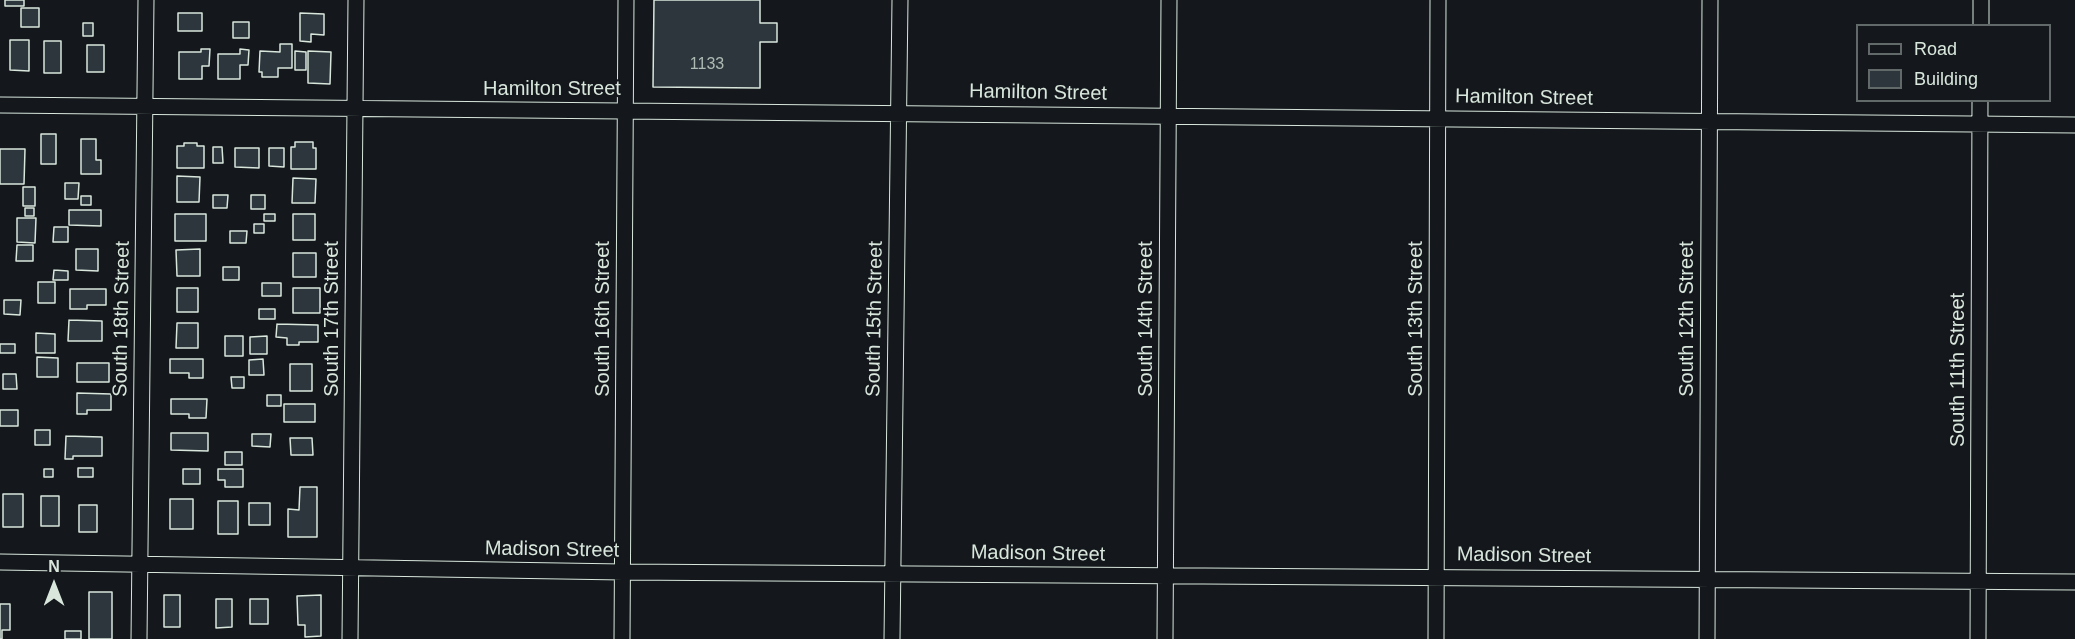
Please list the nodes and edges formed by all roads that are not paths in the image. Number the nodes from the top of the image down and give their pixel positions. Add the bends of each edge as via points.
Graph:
1 (146, 0) edge
2 (356, 0) edge
3 (626, 0) edge
4 (900, 0) edge
5 (1169, 0) edge
6 (1438, 0) edge
7 (1710, 0) edge
8 (1981, 0) edge
9 (1980, 24) edge
10 (1980, 102) edge
11 (0, 105) edge
12 (145, 107) junction
13 (355, 109) junction
14 (625, 111) junction
15 (899, 113) junction
16 (1168, 116) junction
17 (1437, 118) junction
18 (1709, 121) junction
19 (1980, 124) junction
20 (2075, 125) edge
21 (0, 562) edge
22 (140, 564) junction
23 (351, 568) junction
24 (623, 572) junction
25 (892, 573) junction
26 (1165, 575) junction
27 (1436, 576) junction
28 (1708, 580) junction
29 (1978, 581) junction
30 (2075, 582) edge
31 (139, 639) edge
32 (350, 639) edge
33 (622, 639) edge
34 (892, 639) edge
35 (1165, 639) edge
36 (1436, 639) edge
37 (1707, 639) edge
38 (1978, 639) edge

1 - 12 street, South 18th Street
2 - 13 street, South 17th Street
3 - 14 street, South 16th Street
4 - 15 street, South 15th Street
5 - 16 street, South 14th Street
6 - 17 street, South 13th Street
7 - 18 street, South 12th Street
8 - 9 street
10 - 19 street, South 11th Street
11 - 12 street, Hamilton Street
12 - 13 street, Hamilton Street
12 - 22 street, South 18th Street
13 - 14 street, Hamilton Street
13 - 23 street, South 17th Street
14 - 15 street, Hamilton Street
14 - 24 street, South 16th Street
15 - 16 street, Hamilton Street
15 - 25 street, South 15th Street
16 - 17 street, Hamilton Street
16 - 26 street, South 14th Street
17 - 18 street, Hamilton Street
17 - 27 street, South 13th Street
18 - 19 street, Hamilton Street
18 - 28 street, South 12th Street
19 - 20 street, Hamilton Street
19 - 29 street, South 11th Street
21 - 22 street, Madison Street
22 - 23 street, Madison Street
22 - 31 street, South 18th Street
23 - 24 street, Madison Street
23 - 32 street, South 17th Street
24 - 25 street, Madison Street
24 - 33 street, South 16th Street
25 - 26 street, Madison Street
25 - 34 street, South 15th Street
26 - 27 street, Madison Street
26 - 35 street, South 14th Street
27 - 28 street, Madison Street
27 - 36 street, South 13th Street
28 - 29 street, Madison Street
28 - 37 street, South 12th Street
29 - 30 street, Madison Street
29 - 38 street, South 11th Street

